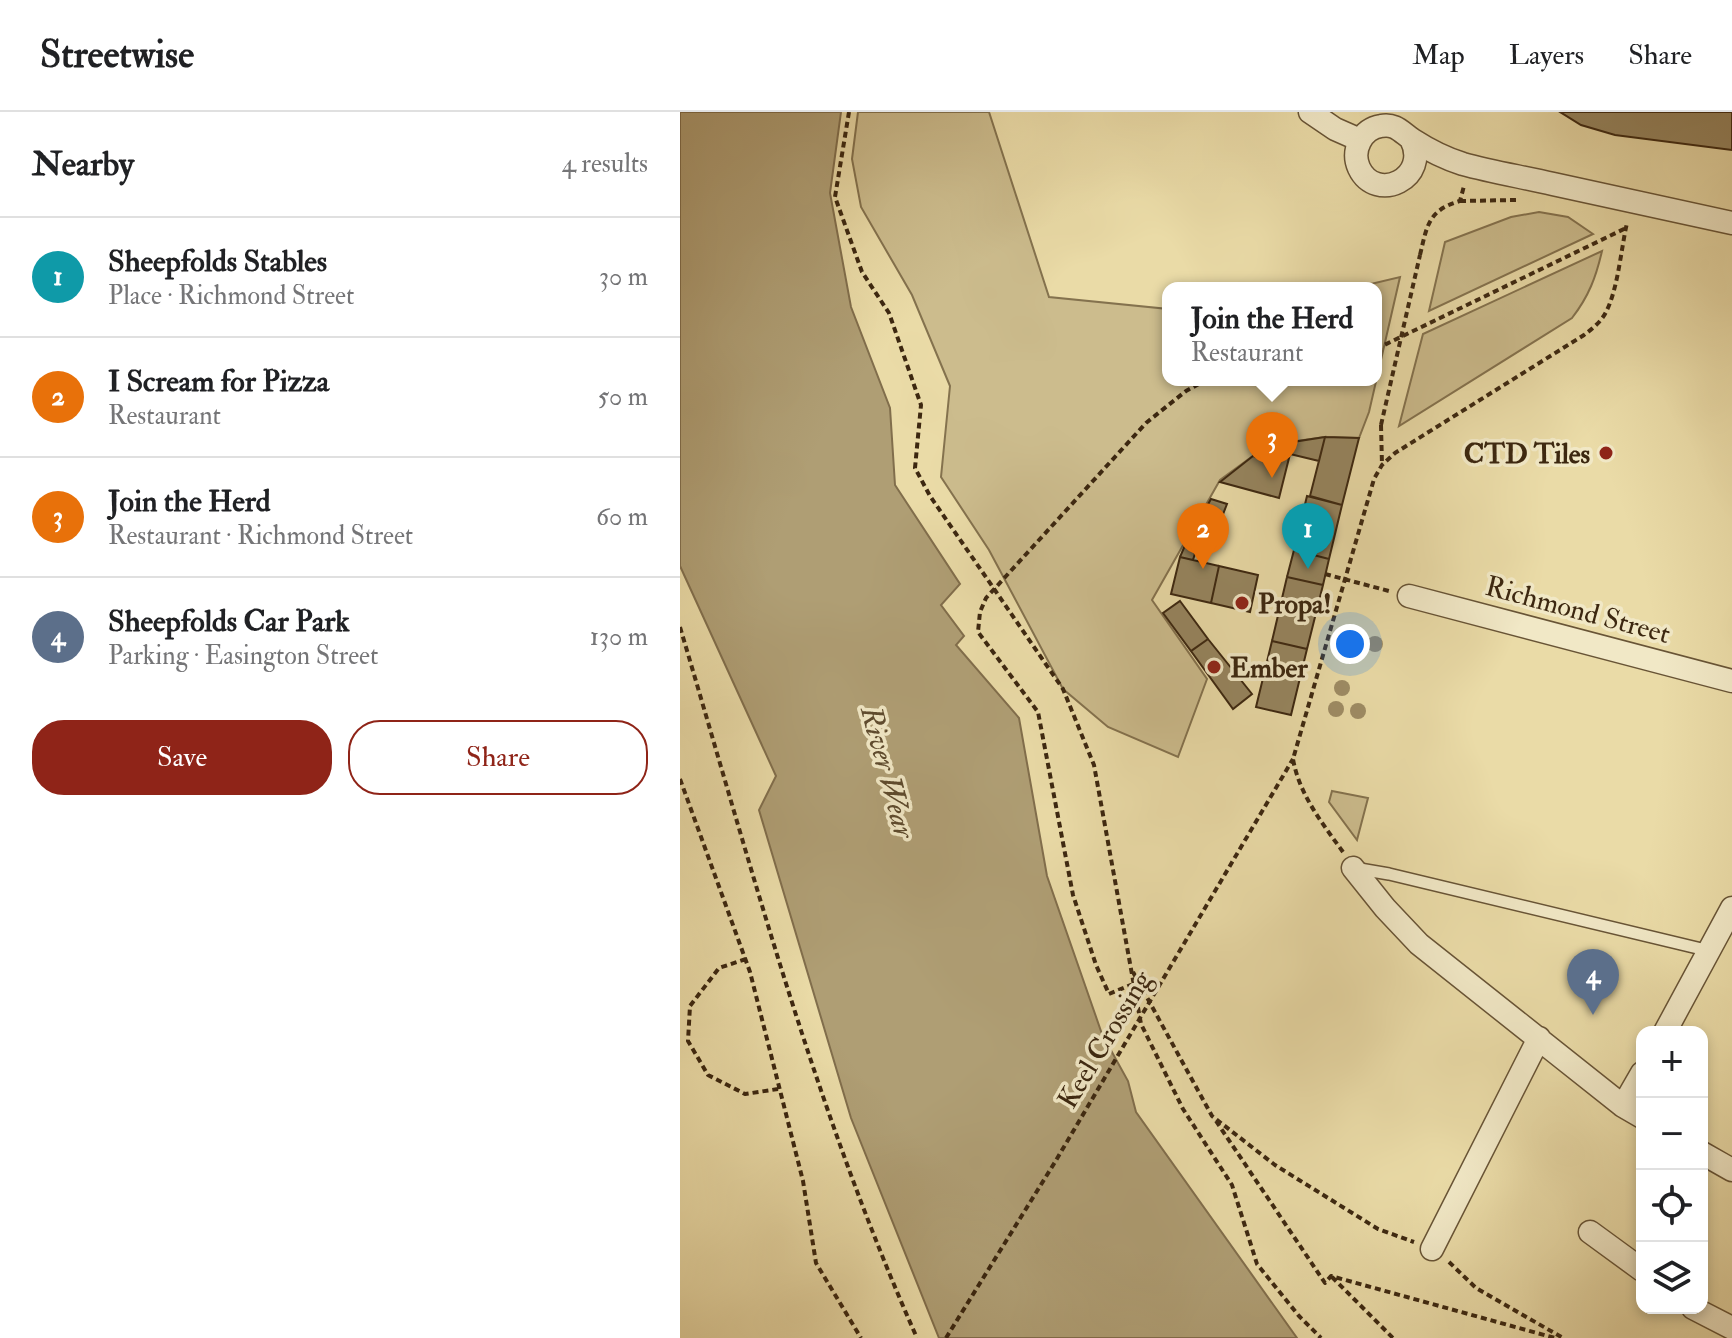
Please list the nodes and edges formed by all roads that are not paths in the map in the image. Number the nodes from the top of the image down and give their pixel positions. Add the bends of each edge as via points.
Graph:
1 (1310, 112) edge
2 (1392, 119) edge
3 (1411, 139) junction
4 (1360, 140) junction
5 (1465, 164) junction
6 (1412, 170) junction
7 (1732, 223) edge
8 (1409, 596) road end
9 (1732, 681) edge
10 (1353, 868) joint
11 (1732, 908) edge
12 (1710, 951) junction
13 (1668, 1026) edge
14 (1539, 1038) junction
15 (1633, 1112) edge
16 (1708, 1156) edge
17 (1732, 1170) edge
18 (1590, 1232) dead end
19 (1432, 1249) road end
20 (1636, 1266) edge
21 (1702, 1314) edge
22 (1728, 1331) edge

1 - 4 street
2 - 3 street
2 - 4 street
3 - 5 street
3 - 6 street via 1416,154
4 - 6 street via 1356,158 1371,181 1390,185
5 - 6 street
5 - 7 street
8 - 9 street, Richmond Street
10 - 12 lane
10 - 14 street via 1419,944
11 - 12 street
12 - 13 street
14 - 15 street
14 - 19 street
16 - 17 street
18 - 20 street
21 - 22 street

